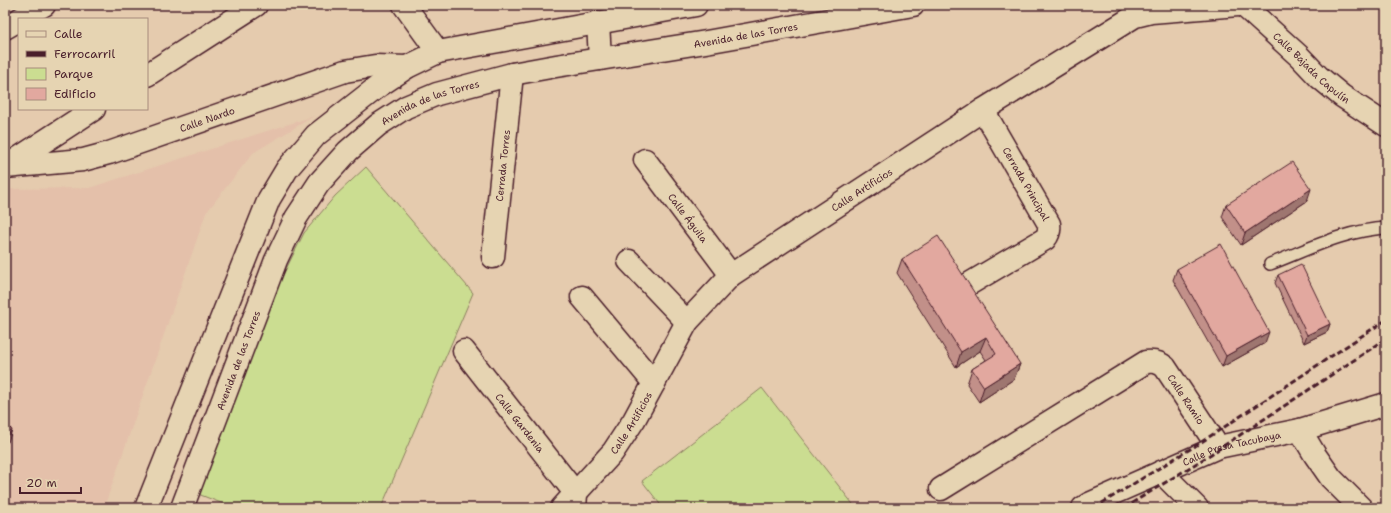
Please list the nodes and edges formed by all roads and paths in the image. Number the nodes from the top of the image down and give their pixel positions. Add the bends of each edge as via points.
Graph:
1 (44, 5) edge
2 (256, 5) edge
3 (404, 5) edge
4 (913, 5) edge
5 (1238, 5) edge
6 (1243, 5) edge
7 (689, 6) edge
8 (22, 18) edge
9 (18, 20) edge
10 (598, 22) junction
11 (5, 28) edge
12 (438, 52) junction
13 (600, 59) junction
14 (407, 67) junction
15 (148, 74) edge
16 (512, 74) junction
17 (92, 110) edge
18 (983, 110) junction
19 (1386, 125) edge
20 (644, 160) dead end
21 (5, 167) edge
22 (1386, 228) edge
23 (493, 257) dead end
24 (629, 261) dead end
25 (1270, 264) dead end
26 (731, 275) junction
27 (964, 287) edge
28 (582, 297) dead end
29 (687, 322) junction
30 (464, 351) dead end
31 (654, 383) junction
32 (1386, 404) edge
33 (1300, 430) junction
34 (1218, 447) junction
35 (1161, 472) junction
36 (153, 488) junction
37 (941, 489) dead end
38 (184, 503) edge
39 (571, 503) edge
40 (146, 508) edge
41 (1083, 508) edge
42 (1196, 508) edge
43 (1361, 508) edge

1 - 8 street
2 - 15 street
3 - 12 street
4 - 13 street, Avenida de las Torres
5 - 18 street, Calle Artificios via 1151,12 1134,16
6 - 19 street, Calle Bajada Capulín via 1319,77 1342,96
7 - 10 street
9 - 11 street
10 - 12 street
10 - 13 street
12 - 14 street
13 - 16 street, Avenida de las Torres
14 - 21 street, Calle Nardo via 374,66 345,71 109,154 83,160
14 - 36 street via 316,135 287,169 269,199
16 - 23 street, Cerrada Torres
16 - 38 street, Avenida de las Torres via 437,94 406,107 378,125 348,151 319,183 296,218 276,260
17 - 21 street
18 - 26 street, Calle Artificios
18 - 27 street, Cerrada Principal via 1049,224 1050,230 1045,239
20 - 26 street, Calle Águila
22 - 25 lane via 1350,233
24 - 29 street
26 - 29 street, Calle Artificios
28 - 31 street
29 - 31 street, Calle Artificios
30 - 39 street, Calle Gardenia
31 - 39 street, Calle Artificios via 613,452
32 - 33 street, Calle Presa Tacubaya
33 - 34 street, Calle Presa Tacubaya
33 - 43 street via 1314,455
34 - 35 street, Calle Presa Tacubaya
34 - 37 street, Calle Ramio via 1165,367 1154,361 1146,362
35 - 41 street, Calle Presa Tacubaya
35 - 42 street
36 - 38 street
36 - 40 street

